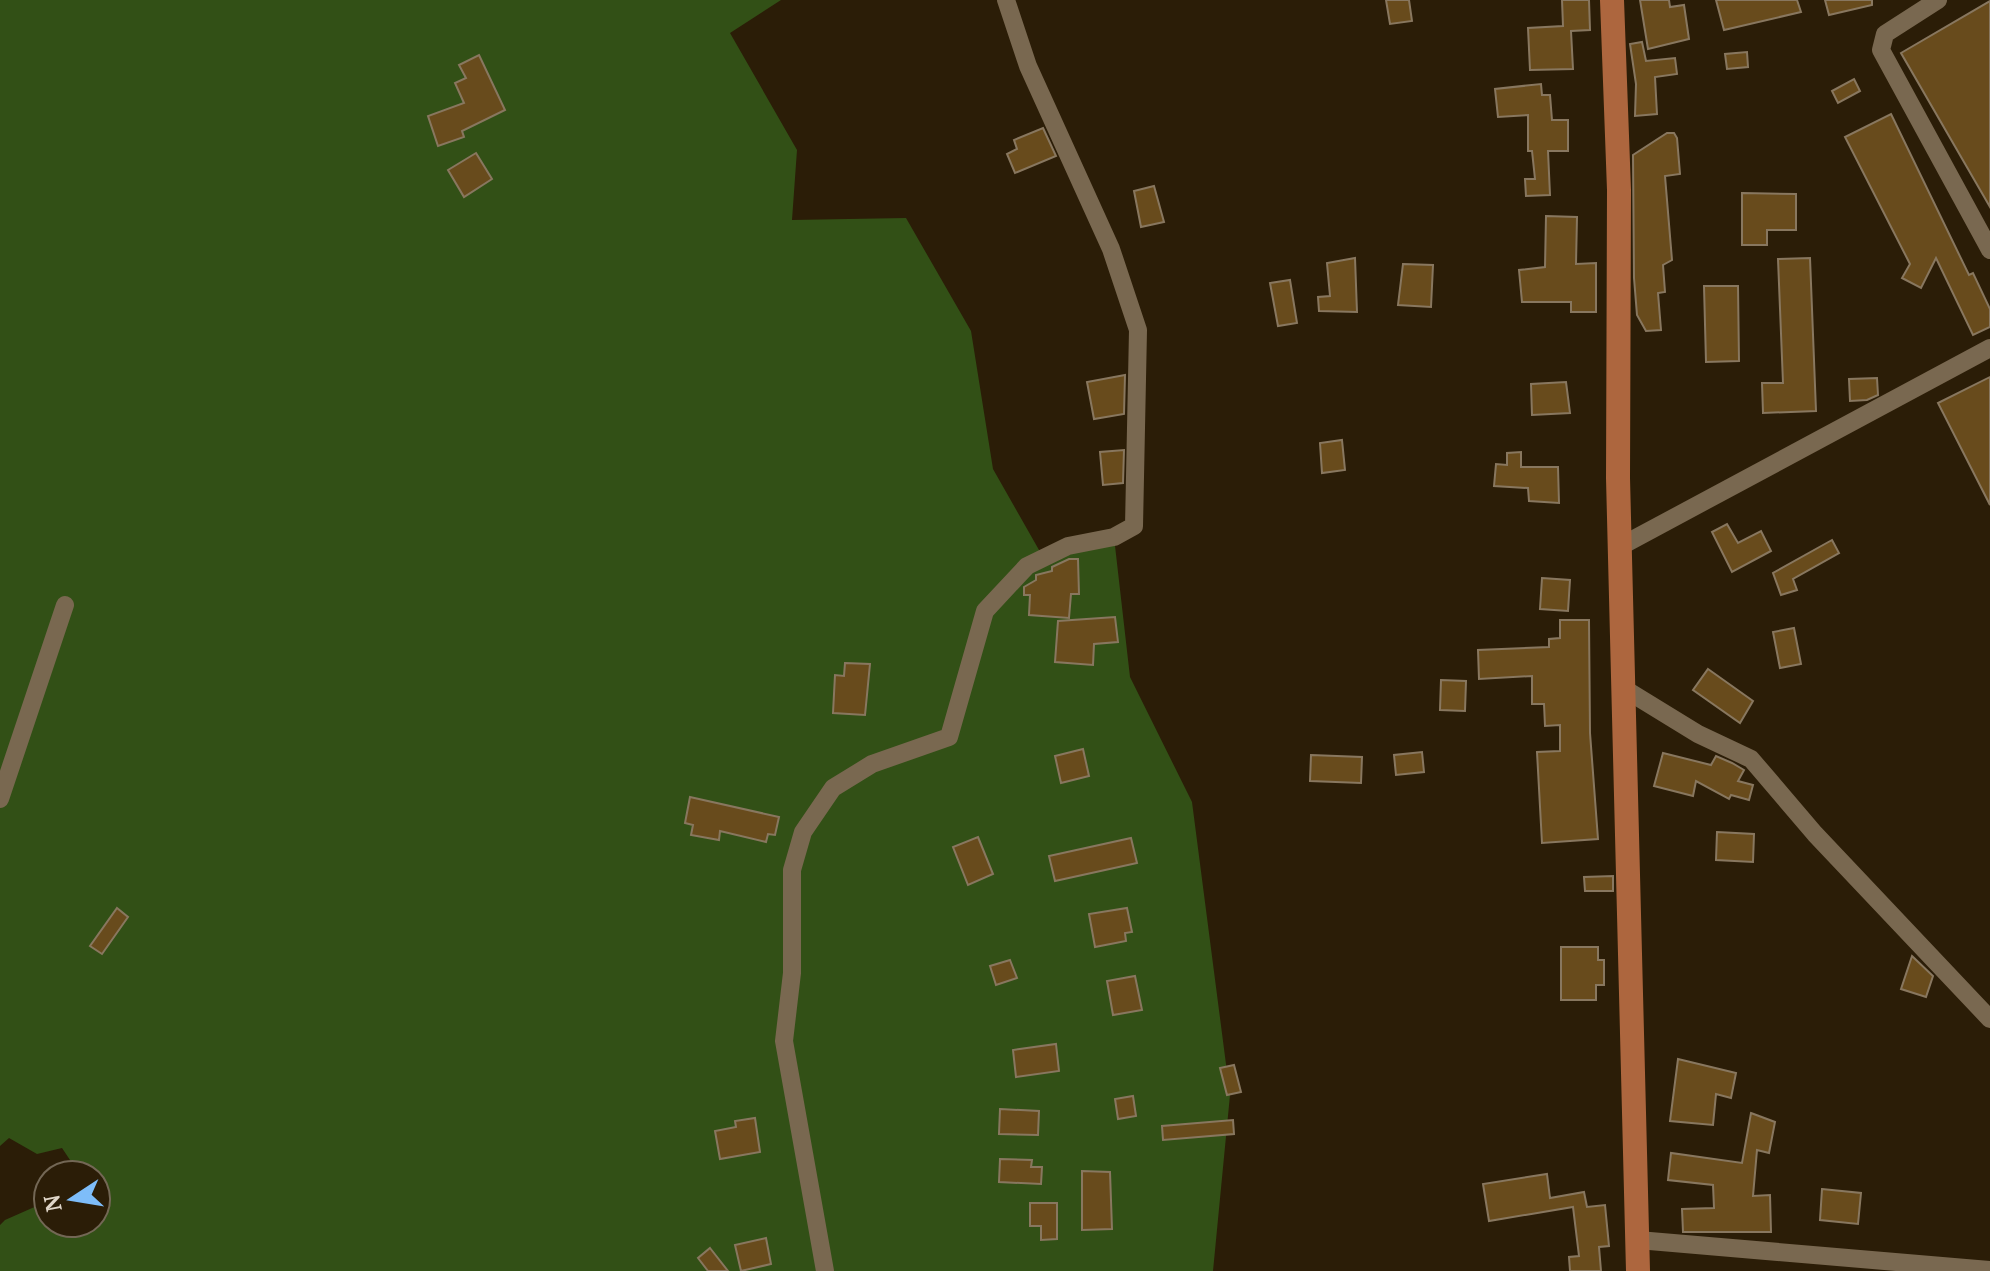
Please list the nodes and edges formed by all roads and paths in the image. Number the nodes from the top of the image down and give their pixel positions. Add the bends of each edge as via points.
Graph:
1 (1006, 0) edge
2 (1612, 0) edge
3 (1938, 0) edge
4 (1990, 250) edge
5 (1990, 348) edge
6 (1621, 546) junction
7 (65, 605) dead end
8 (1623, 688) junction
9 (0, 799) edge
10 (1990, 1019) edge
11 (1638, 1240) junction
12 (1990, 1270) edge
13 (825, 1271) edge
14 (1638, 1271) edge

1 - 13 street via 1028,66 1111,249 1138,330 1134,526 1114,537 1068,546 1027,566 985,611 949,737 872,764 833,788 803,832 792,870 792,973 784,1041
2 - 6 main road
3 - 4 street via 1885,34 1881,50
5 - 6 street
6 - 8 main road
7 - 9 street
8 - 10 street via 1751,759
8 - 11 main road
11 - 12 street
11 - 14 main road

